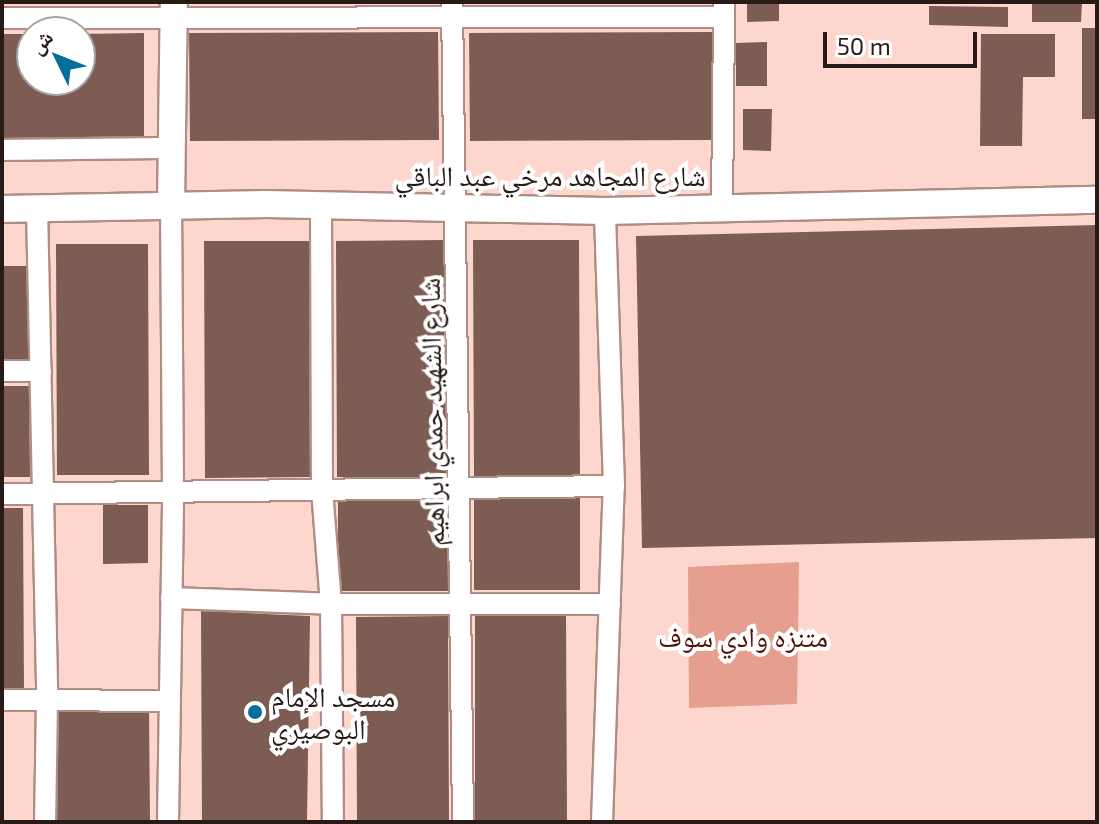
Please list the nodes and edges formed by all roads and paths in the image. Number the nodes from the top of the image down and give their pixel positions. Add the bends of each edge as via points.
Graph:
1 (174, 10) edge
2 (313, 10) edge
3 (452, 10) edge
4 (724, 10) edge
5 (11, 13) edge
6 (172, 148) junction
7 (2, 150) edge
8 (1097, 200) edge
9 (171, 205) junction
10 (321, 206) junction
11 (37, 207) junction
12 (456, 208) junction
13 (722, 208) junction
14 (2, 209) edge
15 (605, 211) junction
16 (2, 371) edge
17 (41, 371) junction
18 (460, 486) junction
19 (614, 486) junction
20 (173, 490) junction
21 (322, 490) junction
22 (2, 494) edge
23 (43, 494) junction
24 (171, 598) junction
25 (461, 603) junction
26 (331, 604) junction
27 (610, 604) junction
28 (2, 700) edge
29 (47, 700) junction
30 (168, 701) junction
31 (45, 822) edge
32 (168, 822) edge
33 (333, 822) edge
34 (463, 822) edge
35 (602, 822) edge

1 - 2 street
1 - 5 street
1 - 6 street
2 - 3 street
3 - 4 street
3 - 12 street, شارع الشهيد حمدي ابراهيم
4 - 13 street
6 - 7 street
6 - 9 street
8 - 13 street, شارع المجاهد مرخي عبد الباقي
9 - 10 street, شارع المجاهد مرخي عبد الباقي
9 - 11 street, شارع المجاهد مرخي عبد الباقي
9 - 20 street
10 - 12 street, شارع المجاهد مرخي عبد الباقي
10 - 21 street
11 - 14 street, شارع المجاهد مرخي عبد الباقي
11 - 17 street
12 - 15 street, شارع المجاهد مرخي عبد الباقي
12 - 18 street, شارع الشهيد حمدي ابراهيم
13 - 15 street, شارع المجاهد مرخي عبد الباقي
15 - 19 street
16 - 17 street
17 - 23 street
18 - 19 street
18 - 21 street
18 - 25 street, شارع الشهيد حمدي ابراهيم
19 - 27 street
20 - 21 street
20 - 23 street
20 - 24 street
21 - 26 street
22 - 23 street
23 - 29 street
24 - 26 street
24 - 30 street
25 - 26 street
25 - 27 street
25 - 34 street, شارع الشهيد حمدي ابراهيم
26 - 33 street
27 - 35 street
28 - 29 street
29 - 30 street
29 - 31 street
30 - 32 street

